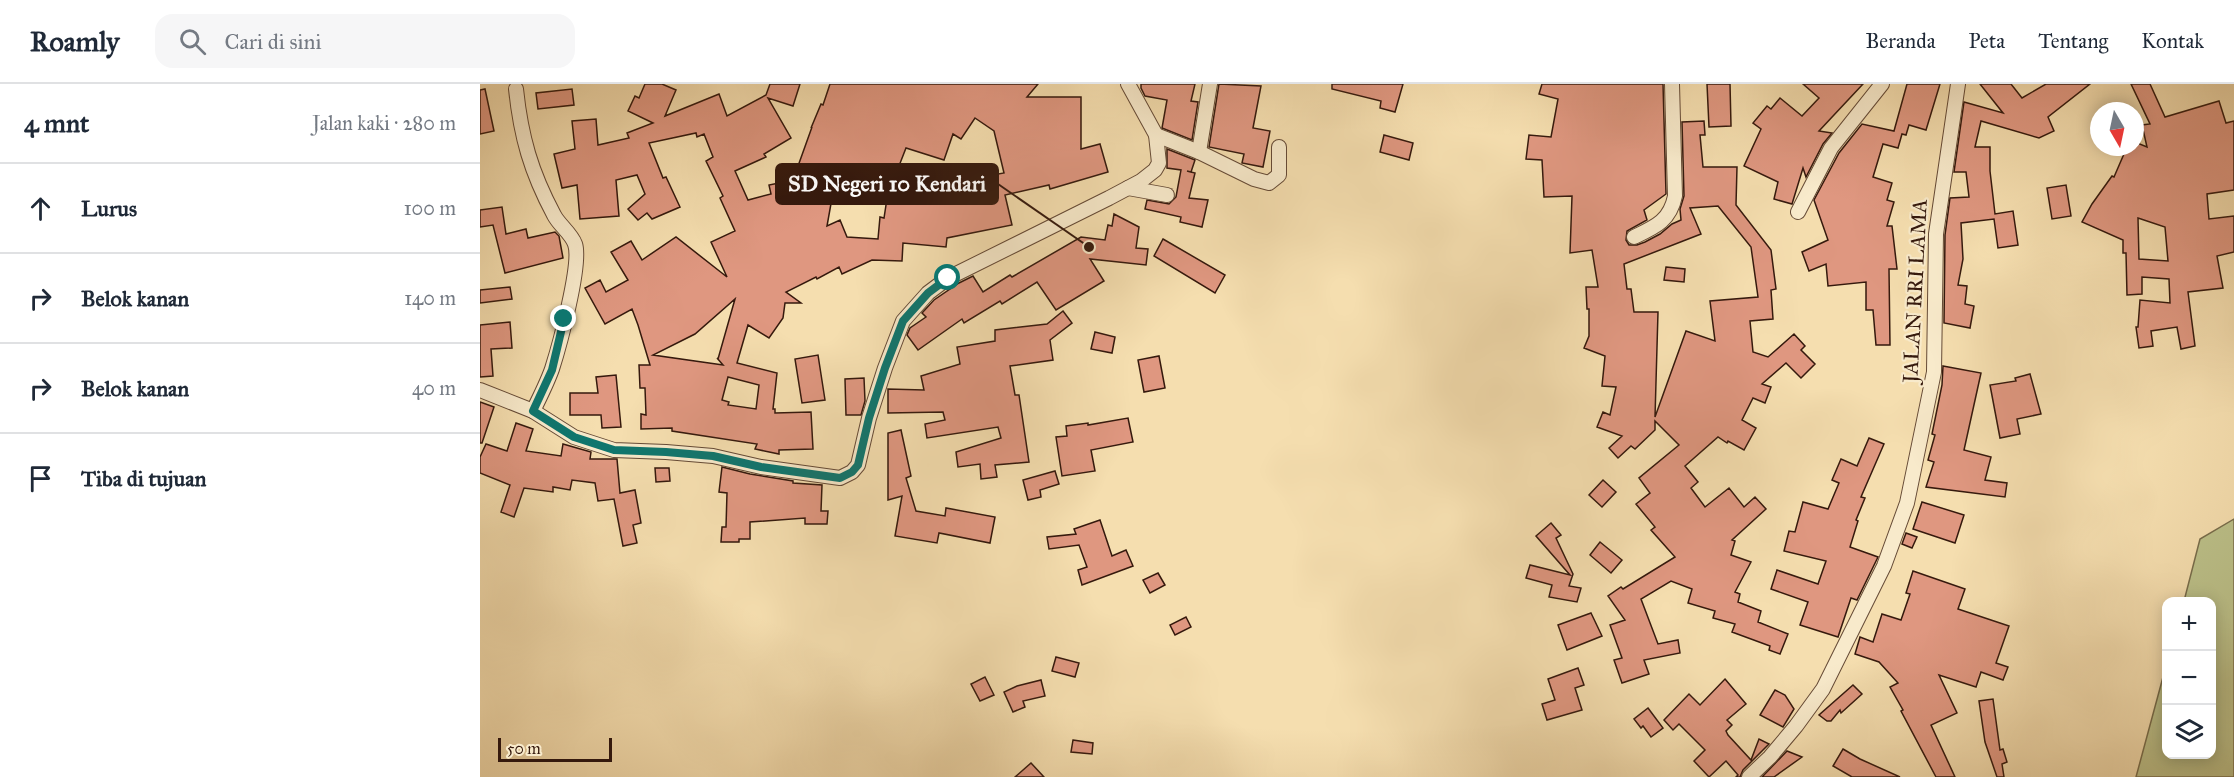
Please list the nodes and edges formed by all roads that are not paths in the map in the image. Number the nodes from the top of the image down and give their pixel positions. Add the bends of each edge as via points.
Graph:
1 (1128, 84) edge
2 (1210, 84) edge
3 (1672, 84) edge
4 (1882, 84) edge
5 (1958, 84) edge
6 (516, 89) dead end
7 (1156, 135) junction
8 (1279, 147) dead end
9 (1199, 152) junction
10 (1128, 188) junction
11 (1167, 195) dead end
12 (1798, 212) dead end
13 (1634, 237) dead end
14 (480, 390) edge
15 (533, 411) junction
16 (1749, 777) edge

1 - 7 street
2 - 9 street
3 - 13 street via 1673,209 1658,226
4 - 12 street via 1831,148
5 - 16 street, JALAN RRI LAMA via 1936,234 1934,372 1910,495 1884,566 1822,688 1777,749
6 - 15 street via 520,128 535,177 577,252 552,370
7 - 9 street
7 - 10 street via 1159,157 1155,170
8 - 9 street via 1279,175 1269,183
10 - 11 street
10 - 15 street via 948,278 928,293 903,321 869,418 858,465 840,478 713,456 614,450 574,437
14 - 15 street

